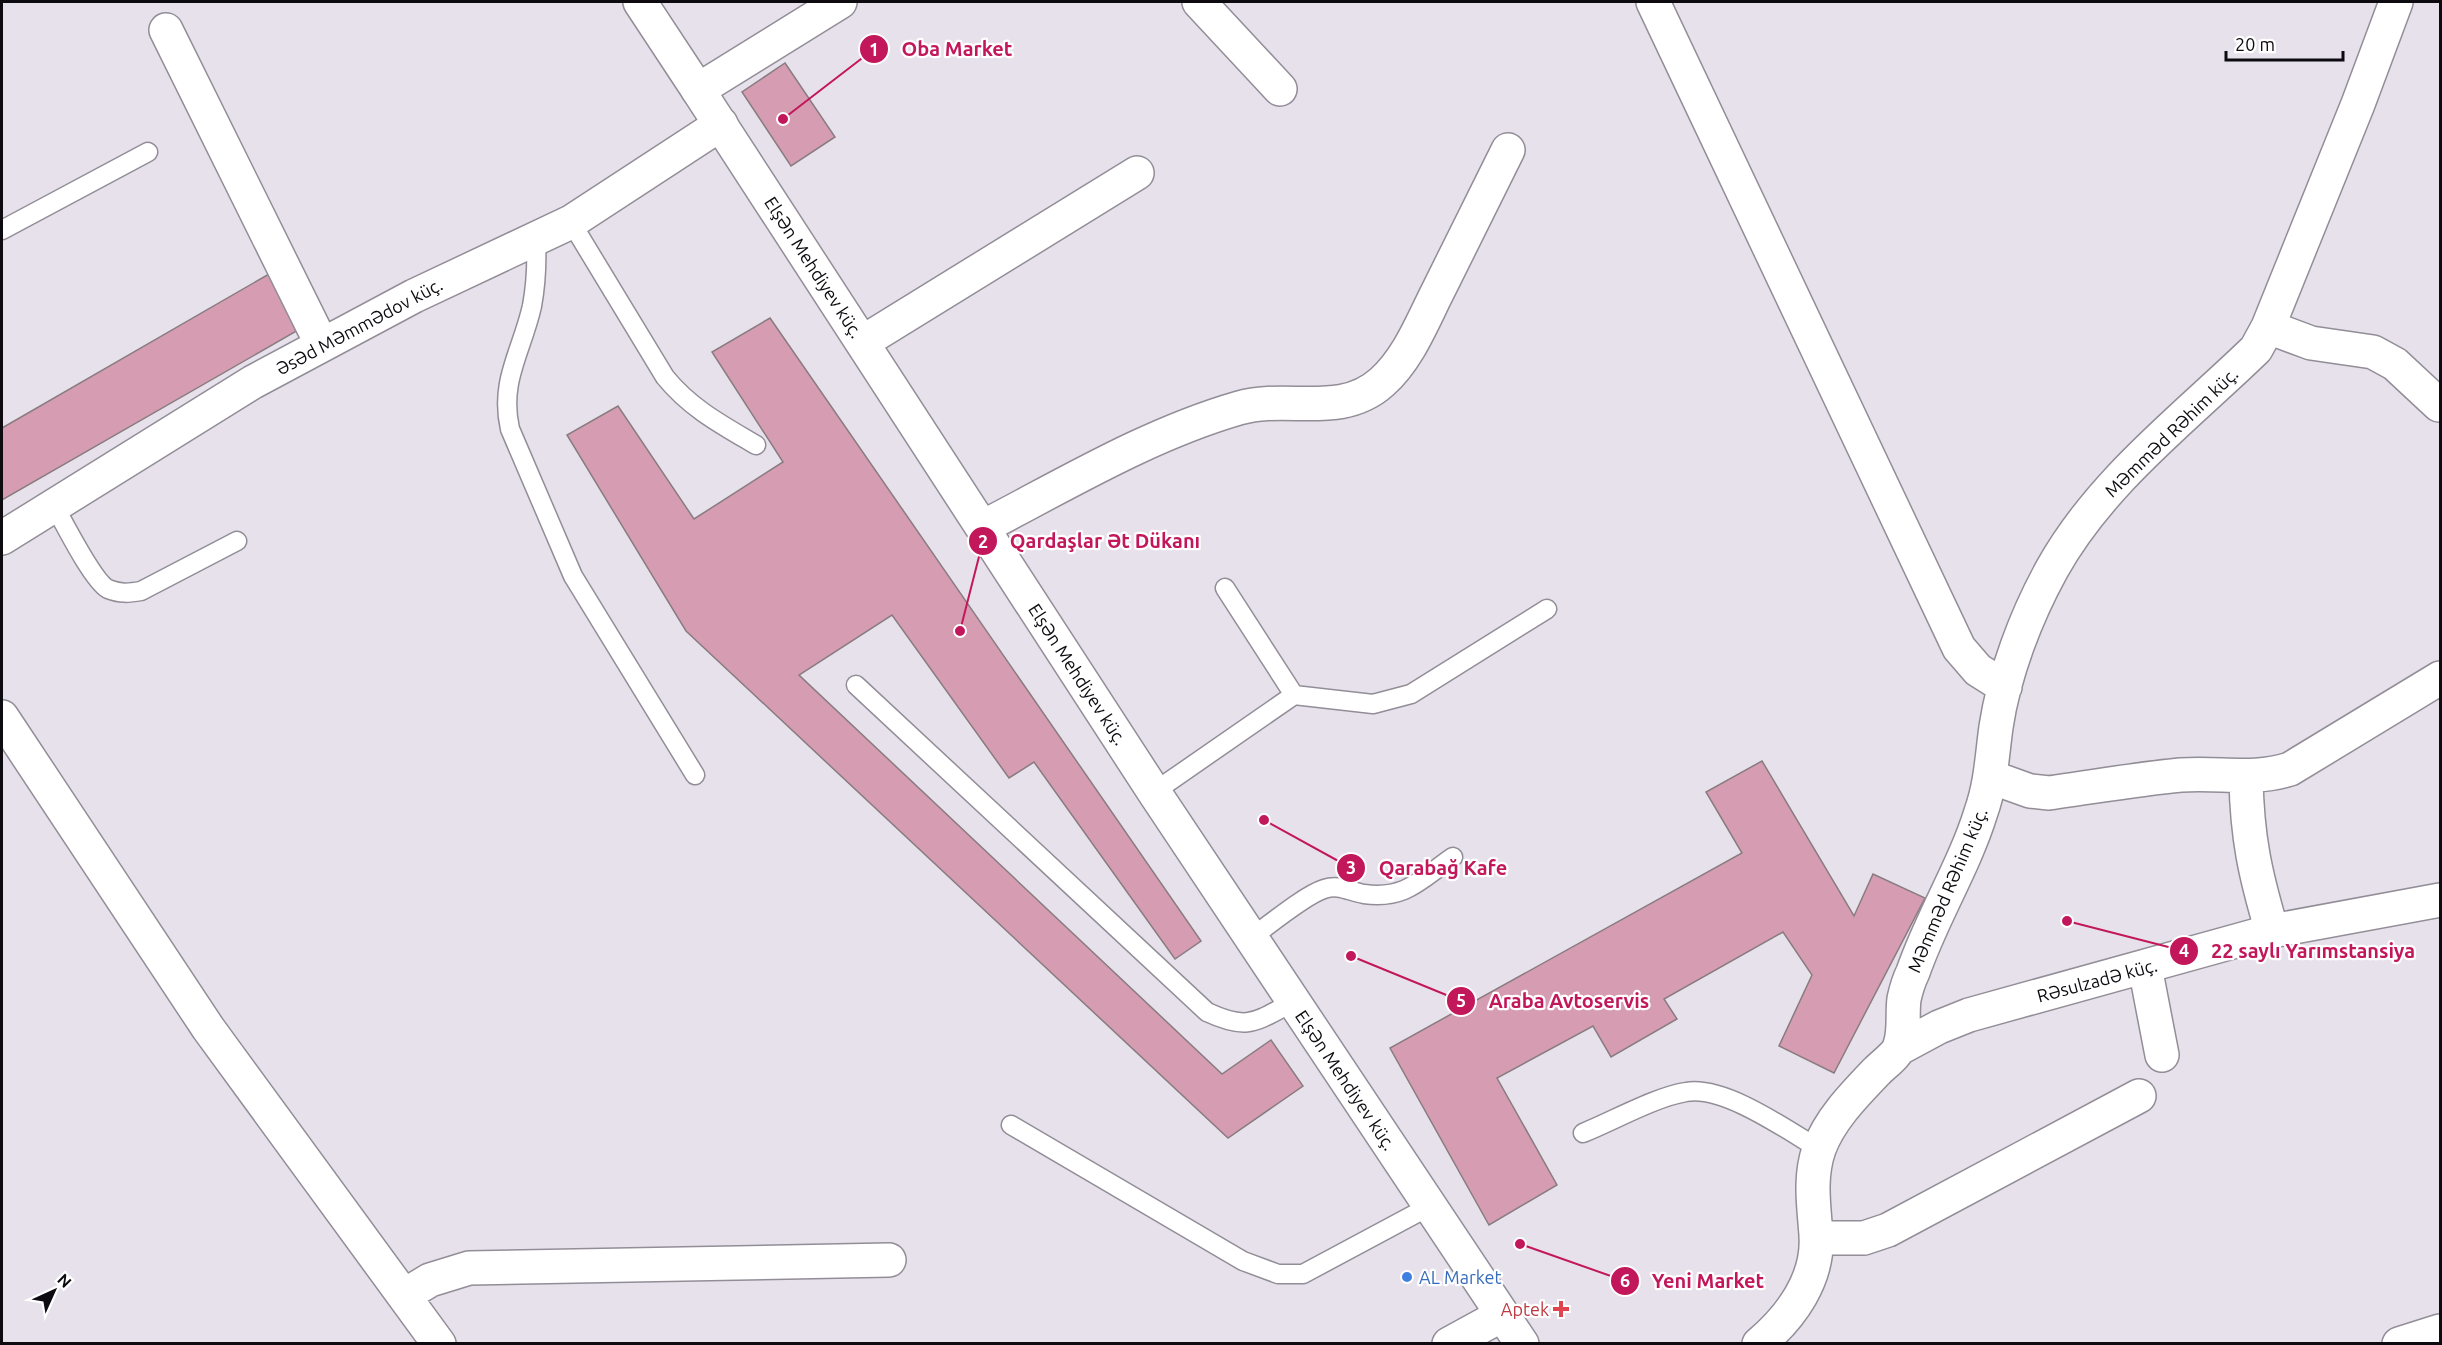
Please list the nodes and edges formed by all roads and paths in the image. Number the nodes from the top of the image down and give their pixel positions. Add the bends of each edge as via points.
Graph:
1 (640, 2) edge
2 (840, 2) edge
3 (1198, 2) edge
4 (1653, 2) edge
5 (2396, 2) edge
6 (166, 30) dead end
7 (1280, 89) dead end
8 (698, 90) junction
9 (721, 124) junction
10 (1508, 150) dead end
11 (148, 152) dead end
12 (1137, 173) dead end
13 (572, 222) junction
14 (2, 230) edge
15 (536, 241) junction
16 (2268, 327) junction
17 (864, 342) junction
18 (322, 345) junction
19 (2439, 405) dead end
20 (756, 445) dead end
21 (54, 505) junction
22 (983, 527) junction
23 (2, 538) edge
24 (237, 540) dead end
25 (1225, 588) dead end
26 (1547, 609) dead end
27 (2440, 678) edge
28 (856, 685) dead end
29 (2005, 687) junction
30 (1294, 695) junction
31 (2, 717) edge
32 (695, 775) dead end
33 (1991, 777) junction
34 (2246, 778) junction
35 (1154, 792) junction
36 (1453, 857) dead end
37 (2440, 900) edge
38 (2272, 931) junction
39 (1251, 938) junction
40 (2145, 967) junction
41 (1293, 1002) junction
42 (1900, 1047) junction
43 (2162, 1055) dead end
44 (2139, 1096) dead end
45 (1011, 1125) dead end
46 (1583, 1133) dead end
47 (1819, 1149) junction
48 (1430, 1206) junction
49 (1816, 1238) junction
50 (889, 1260) dead end
51 (405, 1295) junction
52 (1502, 1315) junction
53 (2440, 1331) edge
54 (439, 1344) edge
55 (1449, 1344) edge
56 (1522, 1344) edge
57 (1759, 1344) edge
58 (2399, 1344) edge

1 - 8 street, Elşən Mehdiyev küç.
2 - 8 street
3 - 7 street
4 - 29 street via 1959,648 1978,670
5 - 16 street, Məmməd Rəhim küç.
6 - 18 street
8 - 9 street, Elşən Mehdiyev küç.
9 - 13 street, Əsəd Məmmədov küç.
9 - 17 street, Elşən Mehdiyev küç.
10 - 22 street via 1415,336 1382,383 1356,400 1328,405 1275,401 1200,421
11 - 14 lane
12 - 17 street
13 - 15 street, Əsəd Məmmədov küç.
13 - 20 lane via 681,398
15 - 18 street, Əsəd Məmmədov küç. via 432,287
15 - 32 lane via 531,307 507,385 510,429 573,576
16 - 19 street via 2311,343 2373,352 2395,364
16 - 29 street, Məmməd Rəhim küç. via 2256,349 2130,468 2084,521 2052,569 2021,638
17 - 22 street, Elşən Mehdiyev küç.
18 - 21 street, Əsəd Məmmədov küç. via 253,382
21 - 23 street, Əsəd Məmmədov küç.
21 - 24 lane via 96,578 107,588 124,594 141,591
22 - 35 street, Elşən Mehdiyev küç.
25 - 30 lane
26 - 30 lane via 1411,694 1373,704
27 - 34 street via 2290,769
28 - 41 lane via 1207,1012 1232,1024 1258,1021
29 - 33 street, Məmməd Rəhim küç.
30 - 35 lane
31 - 51 street via 208,1028
33 - 34 street via 2049,794 2179,776 2216,773
33 - 42 street, Məmməd Rəhim küç. via 1967,850 1913,970 1904,999
34 - 38 street via 2247,826 2254,871
35 - 39 street, Elşən Mehdiyev küç.
36 - 39 lane via 1401,893 1383,896 1337,886 1321,890
37 - 38 street, Rəsulzadə küç.
38 - 40 street, Rəsulzadə küç.
39 - 41 street, Elşən Mehdiyev küç.
40 - 42 street, Rəsulzadə küç. via 1969,1015
40 - 43 street
41 - 48 street, Elşən Mehdiyev küç.
42 - 47 street via 1842,1110
44 - 49 street via 1888,1230 1864,1238
45 - 48 lane via 1243,1261 1278,1274 1303,1274
46 - 47 lane via 1687,1091 1717,1095
47 - 49 street via 1812,1186
48 - 52 street, Elşən Mehdiyev küç.
49 - 57 street via 1815,1263 1805,1290
50 - 51 street via 469,1268 430,1280
51 - 54 street
52 - 55 street
52 - 56 street, Elşən Mehdiyev küç.
53 - 58 street

